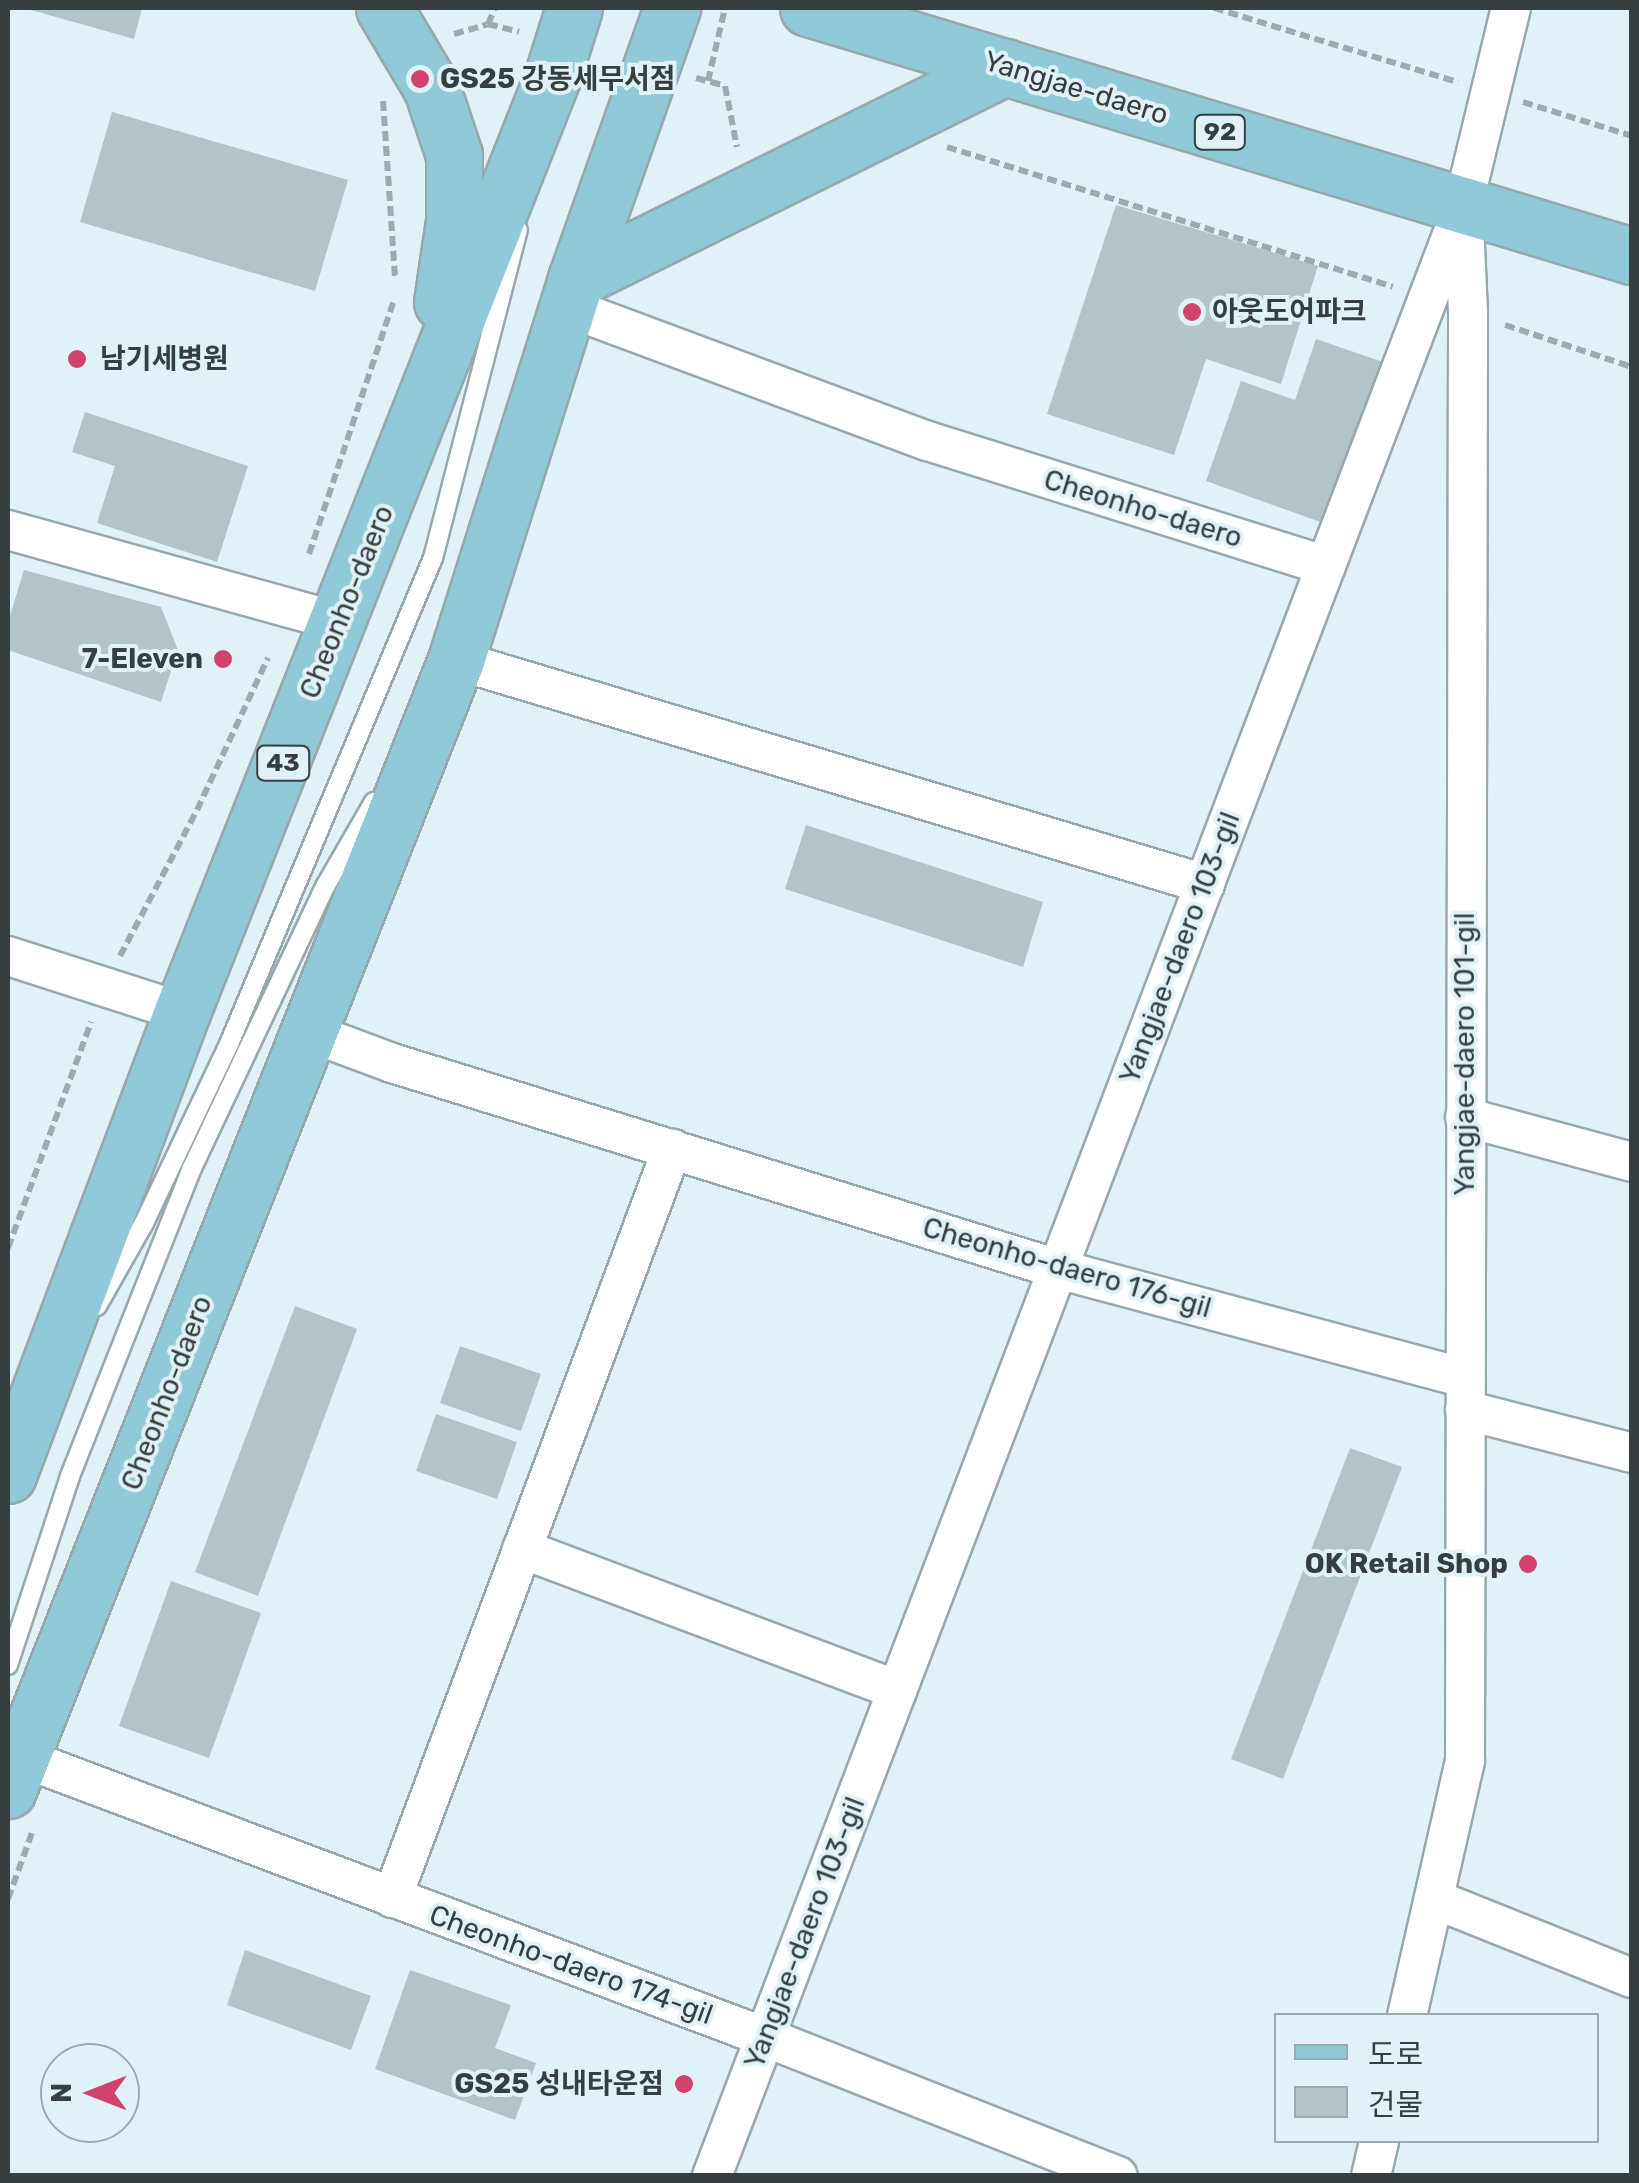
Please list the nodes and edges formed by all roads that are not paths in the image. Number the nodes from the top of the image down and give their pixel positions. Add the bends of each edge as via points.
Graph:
1 (384, 8) edge
2 (574, 8) edge
3 (672, 8) edge
4 (808, 8) edge
5 (1511, 8) edge
6 (1005, 67) junction
7 (552, 78) junction
8 (1463, 206) junction
9 (1632, 256) edge
10 (571, 293) junction
11 (427, 400) junction
12 (8, 530) edge
13 (1326, 566) junction
14 (315, 615) junction
15 (456, 660) junction
16 (1205, 884) junction
17 (8, 956) edge
18 (182, 1012) junction
19 (309, 1032) junction
20 (1464, 1117) junction
21 (672, 1149) junction
22 (1632, 1162) edge
23 (1058, 1269) junction
24 (1464, 1394) junction
25 (1632, 1453) edge
26 (12, 1462) edge
27 (522, 1549) junction
28 (8, 1665) edge
29 (898, 1690) junction
30 (15, 1774) edge
31 (392, 1898) junction
32 (1434, 1899) junction
33 (1632, 1978) edge
34 (1409, 2013) edge
35 (765, 2037) junction
36 (1378, 2143) edge
37 (712, 2176) edge
38 (1118, 2176) edge
39 (1371, 2176) edge

1 - 11 main road via 432,89 454,156 454,221
2 - 7 main road, Cheonho-daero / 43
3 - 10 main road, Cheonho-daero
4 - 6 main road, Yangjae-daero / 92
5 - 8 street
6 - 8 main road, Yangjae-daero / 92
6 - 10 main road via 747,195
7 - 11 main road, Cheonho-daero / 43
7 - 26 lane via 488,357 433,558 229,1044 144,1222
8 - 9 main road, Yangjae-daero / 92
8 - 13 street, Yangjae-daero 103-gil
8 - 20 street, Yangjae-daero 101-gil
10 - 13 street, Cheonho-daero via 928,441
10 - 15 main road, Cheonho-daero
11 - 14 main road, Cheonho-daero / 43
12 - 14 street
13 - 16 street, Yangjae-daero 103-gil
14 - 18 main road, Cheonho-daero / 43
15 - 16 street
15 - 19 main road, Cheonho-daero
15 - 28 lane via 326,885 192,1168 70,1476
16 - 23 street, Yangjae-daero 103-gil
17 - 18 street
18 - 26 main road, Cheonho-daero / 43
19 - 21 street, Cheonho-daero 176-gil
19 - 30 main road, Cheonho-daero
20 - 22 street
20 - 24 street, Yangjae-daero 101-gil
21 - 23 street, Cheonho-daero 176-gil
21 - 27 street
23 - 24 street, Cheonho-daero 176-gil
23 - 29 street, Yangjae-daero 103-gil
24 - 25 street, Cheonho-daero 176-gil
24 - 32 street, Yangjae-daero 101-gil via 1465,1760
27 - 29 street
27 - 31 street
29 - 35 street, Yangjae-daero 103-gil
30 - 31 street, Cheonho-daero 174-gil
31 - 35 street, Cheonho-daero 174-gil
32 - 33 street
32 - 34 street, Yangjae-daero 101-gil
35 - 37 street, Yangjae-daero 103-gil
35 - 38 street, Cheonho-daero 174-gil
36 - 39 street

